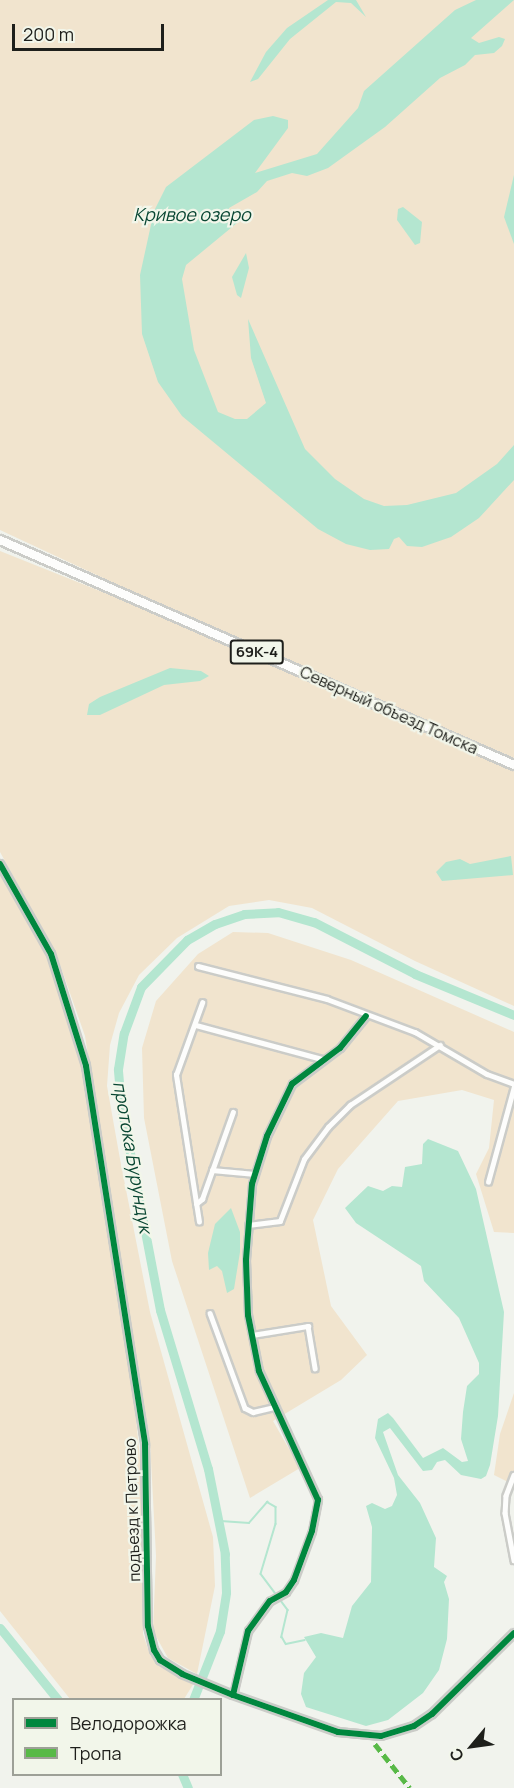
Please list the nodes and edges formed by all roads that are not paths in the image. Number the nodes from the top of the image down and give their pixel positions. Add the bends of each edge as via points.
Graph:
1 (0, 540) edge
2 (514, 765) edge
3 (0, 864) edge
4 (198, 966) dead end
5 (202, 1003) dead end
6 (366, 1016) junction
7 (196, 1025) junction
8 (441, 1045) junction
9 (322, 1059) junction
10 (514, 1085) edge
11 (233, 1112) dead end
12 (212, 1170) junction
13 (255, 1174) junction
14 (488, 1182) dead end
15 (196, 1204) junction
16 (199, 1222) dead end
17 (248, 1225) junction
18 (210, 1312) dead end
19 (252, 1335) junction
20 (315, 1368) dead end
21 (274, 1407) junction
22 (514, 1475) edge
23 (511, 1544) edge
24 (514, 1560) edge
25 (514, 1633) edge
26 (233, 1695) junction

1 - 2 main road, Северный объезд Томска / 69К-4
3 - 26 street, подъезд к Петрово via 51,954 82,1048 145,1444 149,1639 160,1660 182,1674
4 - 6 street via 292,988
5 - 7 street
6 - 8 street
6 - 9 street via 340,1048
7 - 9 street
7 - 15 street via 176,1075
8 - 10 street via 487,1074
8 - 17 street via 350,1105 328,1127 304,1159 280,1221
9 - 13 street via 292,1084
10 - 14 street
11 - 12 street
12 - 13 street
12 - 15 street via 202,1199
13 - 17 street
15 - 16 street
17 - 19 street via 247,1293
18 - 21 street via 245,1408 254,1412
19 - 20 street via 308,1326
19 - 21 street via 259,1371
21 - 26 street via 318,1500 312,1531 286,1592 270,1602 248,1631
22 - 23 street via 506,1496
23 - 24 street
25 - 26 street, подъезд к Петрово via 432,1714 396,1733 360,1736 338,1732

